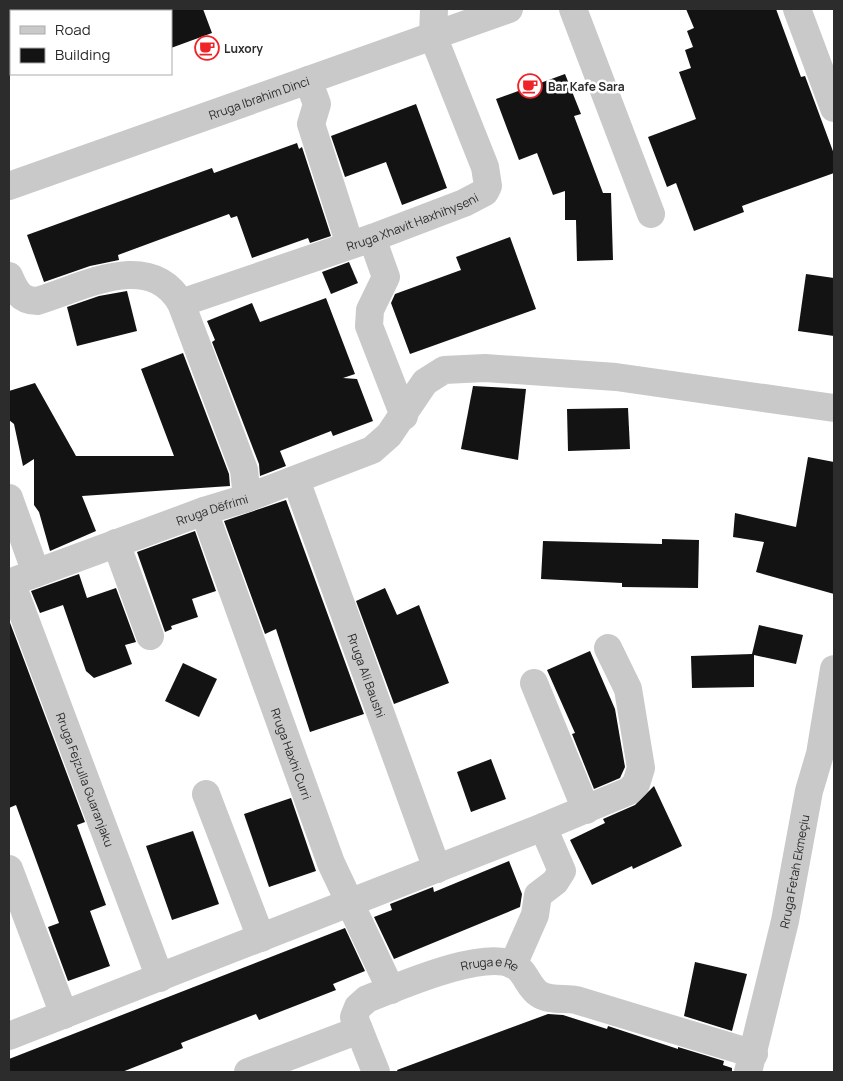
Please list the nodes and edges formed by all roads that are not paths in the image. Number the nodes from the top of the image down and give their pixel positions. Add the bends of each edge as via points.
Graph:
1 (434, 9) edge
2 (509, 9) edge
3 (573, 9) edge
4 (797, 9) edge
5 (433, 36) junction
6 (308, 80) junction
7 (834, 108) edge
8 (9, 186) edge
9 (651, 214) dead end
10 (361, 242) junction
11 (9, 276) edge
12 (181, 304) junction
13 (834, 408) edge
14 (404, 416) junction
15 (296, 480) junction
16 (9, 498) edge
17 (247, 498) junction
18 (204, 511) junction
19 (116, 543) junction
20 (19, 579) edge
21 (150, 636) dead end
22 (608, 648) dead end
23 (834, 669) edge
24 (534, 683) dead end
25 (827, 756) edge
26 (206, 794) dead end
27 (586, 810) junction
28 (543, 828) junction
29 (437, 869) junction
30 (9, 870) edge
31 (349, 904) junction
32 (261, 938) junction
33 (513, 965) junction
34 (160, 978) junction
35 (391, 990) junction
36 (64, 1015) junction
37 (359, 1030) junction
38 (9, 1036) edge
39 (751, 1063) edge
40 (248, 1072) edge
41 (376, 1072) edge

1 - 5 street
2 - 5 street, Rruga Ibrahim Dinci
3 - 9 street
4 - 7 street
5 - 6 street, Rruga Ibrahim Dinci
5 - 10 street, Rruga Xhavit Haxhihyseni via 484,167 488,186 485,192 472,200
6 - 8 street, Rruga Ibrahim Dinci
6 - 10 street via 317,104 311,124
10 - 12 street, Rruga Xhavit Haxhihyseni
10 - 14 street via 386,277 370,310 369,326
11 - 12 street via 22,298 37,301 126,274 152,277 172,289
12 - 17 street via 244,470
13 - 14 street, Rruga Dëfrimi via 662,382 485,368 454,369 434,375 425,382
14 - 15 street, Rruga Dëfrimi via 372,450
15 - 17 street, Rruga Dëfrimi
15 - 29 street, Rruga Ali Baushi
16 - 20 street, Rruga Fejzulla Guaranjaku
17 - 18 street, Rruga Dëfrimi
18 - 19 street, Rruga Dëfrimi
18 - 31 street, Rruga Haxhi Curri via 331,863
19 - 20 street, Rruga Dëfrimi
19 - 21 street
20 - 34 street, Rruga Fejzulla Guaranjaku
22 - 27 street via 628,689 641,768 636,784 628,791
23 - 25 street, Rruga Fetah Ekmeçiu
24 - 27 street
25 - 39 street, Rruga Fetah Ekmeçiu via 809,791 785,921
26 - 32 street
27 - 28 street
28 - 29 street
28 - 33 street via 562,872 538,895 535,916
29 - 31 street
30 - 36 street
31 - 32 street
31 - 35 street, Rruga Haxhi Curri
32 - 34 street
33 - 35 street, Rruga e Re via 471,963
33 - 39 street, Rruga e Re via 540,995 576,1000
34 - 36 street
35 - 37 street, Rruga e Re via 358,1006 354,1017
36 - 38 street
37 - 40 street
37 - 41 street, Rruga e Re

